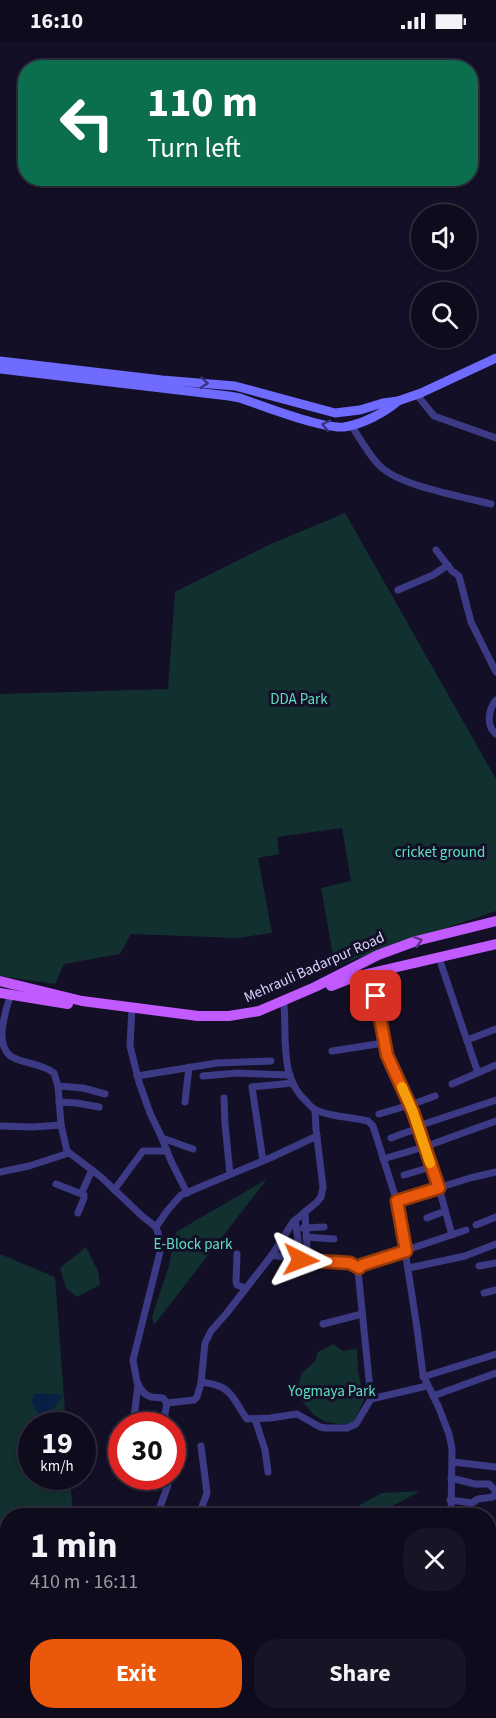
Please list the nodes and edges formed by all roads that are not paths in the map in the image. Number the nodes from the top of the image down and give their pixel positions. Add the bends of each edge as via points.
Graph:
1 (496, 358) edge
2 (0, 361) edge
3 (0, 369) edge
4 (417, 395) junction
5 (398, 400) junction
6 (351, 425) junction
7 (496, 438) edge
8 (491, 504) dead end
9 (436, 550) dead end
10 (448, 565) junction
11 (398, 591) dead end
12 (496, 672) edge
13 (496, 700) edge
14 (496, 734) edge
15 (496, 921) edge
16 (496, 945) edge
17 (439, 958) junction
18 (353, 972) junction
19 (371, 973) junction
20 (0, 981) edge
21 (9, 991) edge
22 (284, 1005) junction
23 (132, 1011) junction
24 (496, 1029) edge
25 (467, 1040) junction
26 (384, 1043) junction
27 (332, 1051) dead end
28 (3, 1055) edge
29 (271, 1060) dead end
30 (496, 1065) edge
31 (189, 1067) junction
32 (478, 1073) junction
33 (290, 1075) junction
34 (138, 1076) junction
35 (203, 1076) dead end
36 (292, 1083) junction
37 (452, 1084) dead end
38 (58, 1086) junction
39 (105, 1094) dead end
40 (435, 1096) dead end
41 (224, 1098) dead end
42 (185, 1101) dead end
43 (496, 1101) edge
44 (59, 1102) junction
45 (410, 1105) junction
46 (99, 1107) dead end
47 (315, 1110) junction
48 (379, 1114) dead end
49 (496, 1121) edge
50 (61, 1125) junction
51 (0, 1126) edge
52 (418, 1127) junction
53 (317, 1136) junction
54 (162, 1138) junction
55 (391, 1138) dead end
56 (424, 1147) junction
57 (193, 1149) dead end
58 (166, 1151) junction
59 (69, 1153) junction
60 (383, 1158) junction
61 (263, 1161) junction
62 (431, 1167) junction
63 (92, 1170) junction
64 (0, 1172) edge
65 (496, 1172) edge
66 (230, 1174) junction
67 (404, 1175) dead end
68 (56, 1184) dead end
69 (439, 1188) junction
70 (114, 1190) junction
71 (187, 1192) junction
72 (84, 1196) junction
73 (397, 1201) junction
74 (445, 1211) junction
75 (305, 1212) junction
76 (78, 1213) dead end
77 (496, 1217) edge
78 (427, 1218) dead end
79 (295, 1220) junction
80 (476, 1224) dead end
81 (156, 1227) junction
82 (324, 1227) dead end
83 (306, 1228) junction
84 (297, 1229) junction
85 (466, 1230) dead end
86 (452, 1235) junction
87 (306, 1237) junction
88 (334, 1239) dead end
89 (496, 1244) edge
90 (307, 1248) dead end
91 (406, 1251) junction
92 (237, 1254) dead end
93 (272, 1255) junction
94 (301, 1260) junction
95 (496, 1263) edge
96 (479, 1266) dead end
97 (359, 1268) junction
98 (409, 1268) junction
99 (246, 1288) junction
100 (496, 1290) edge
101 (484, 1293) dead end
102 (362, 1314) junction
103 (323, 1324) dead end
104 (496, 1354) edge
105 (496, 1373) edge
106 (423, 1377) junction
107 (201, 1382) junction
108 (138, 1385) junction
109 (427, 1386) junction
110 (433, 1396) junction
111 (371, 1400) junction
112 (167, 1403) junction
113 (135, 1412) edge
114 (165, 1412) edge
115 (255, 1419) junction
116 (201, 1446) dead end
117 (453, 1462) junction
118 (496, 1467) edge
119 (268, 1472) dead end
120 (451, 1478) junction
121 (166, 1490) edge
122 (496, 1491) edge
123 (450, 1500) junction
124 (160, 1508) edge
125 (202, 1508) edge
126 (451, 1508) edge

1 - 4 street
2 -> 5 street via 239,387 335,413
6 -> 3 street via 317,423 229,396
4 - 5 street
4 - 7 street via 434,416
5 - 6 street via 384,412
6 - 8 street via 379,465 390,473 407,482
9 - 10 street
10 - 11 street
10 - 12 street via 459,576 471,622
13 - 14 street via 489,726
18 -> 15 main road, Mehrauli Badarpur Road via 378,955 416,940
16 - 17 main road, Mehrauli Badarpur Road
17 - 19 main road, Mehrauli Badarpur Road
17 - 25 street
18 - 19 main road, Mehrauli Badarpur Road
18 - 22 main road, Mehrauli Badarpur Road
18 - 23 main road, Mehrauli Badarpur Road via 244,1014 214,1017
19 - 26 street
20 - 21 main road, Mehrauli Badarpur Road
21 - 23 main road, Mehrauli Badarpur Road
21 - 28 street via 1,1038
22 - 23 main road, Mehrauli Badarpur Road via 248,1020 227,1022
22 - 33 street
23 - 34 street via 130,1046
24 - 25 street
25 - 32 street
26 - 27 street
26 - 45 street
28 - 38 street via 52,1070
29 - 31 street
30 - 32 street
31 - 34 street
31 - 42 street
32 - 37 street
33 - 35 street
33 - 36 street
34 - 54 street
36 - 47 street
36 - 61 street via 252,1087
38 - 39 street
38 - 44 street
40 - 45 street
41 - 66 street
43 - 52 street
44 - 46 street
44 - 50 street
45 - 48 street
45 - 52 street
47 - 53 street
47 - 60 street via 371,1123
49 - 56 street
50 - 51 street
50 - 59 street
52 - 55 street
52 - 56 street
53 - 61 street
53 - 75 street via 323,1191
54 - 57 street
54 - 58 street
56 - 60 street
56 - 62 street
58 - 70 street via 143,1151
58 - 71 street
59 - 63 street
59 - 64 street
60 - 73 street
61 - 66 street
62 - 67 street
62 - 69 street
63 - 70 street
63 - 72 street via 82,1192
65 - 69 street
66 - 71 street
68 - 72 street
69 - 73 street
69 - 74 street
70 - 81 street
71 - 81 street via 173,1203
72 - 76 street
73 - 91 street
74 - 78 street
74 - 86 street
75 - 79 street
75 - 83 street
77 - 80 street
79 - 84 street
79 - 93 street
81 - 108 street via 160,1252 133,1360
82 - 83 street
83 - 84 street
83 - 87 street
84 - 94 street
85 - 86 street
86 - 91 street
87 - 88 street
87 - 90 street
89 - 98 street via 465,1256
91 - 97 street
91 - 98 street
92 - 99 street via 236,1282
93 - 94 street
93 - 99 street
94 - 97 street via 350,1263
95 - 96 street
97 - 102 street
98 - 106 street
99 - 107 street via 208,1336
100 - 101 street
102 - 103 street
102 - 111 street
104 - 106 street
105 - 110 street
106 - 109 street
107 - 112 street via 195,1399
107 - 115 street via 222,1387 246,1418
108 - 112 street via 145,1394 164,1398
108 - 113 street
109 - 110 street
109 - 111 street
110 - 117 street via 449,1434
111 - 115 street via 356,1424 347,1428 326,1428 297,1414
112 - 114 street
115 - 119 street
116 - 125 street via 207,1493
117 - 118 street
117 - 120 street
120 - 122 street via 489,1484
120 - 123 street
121 - 124 street
122 - 123 street via 494,1497 472,1503
123 - 126 street

